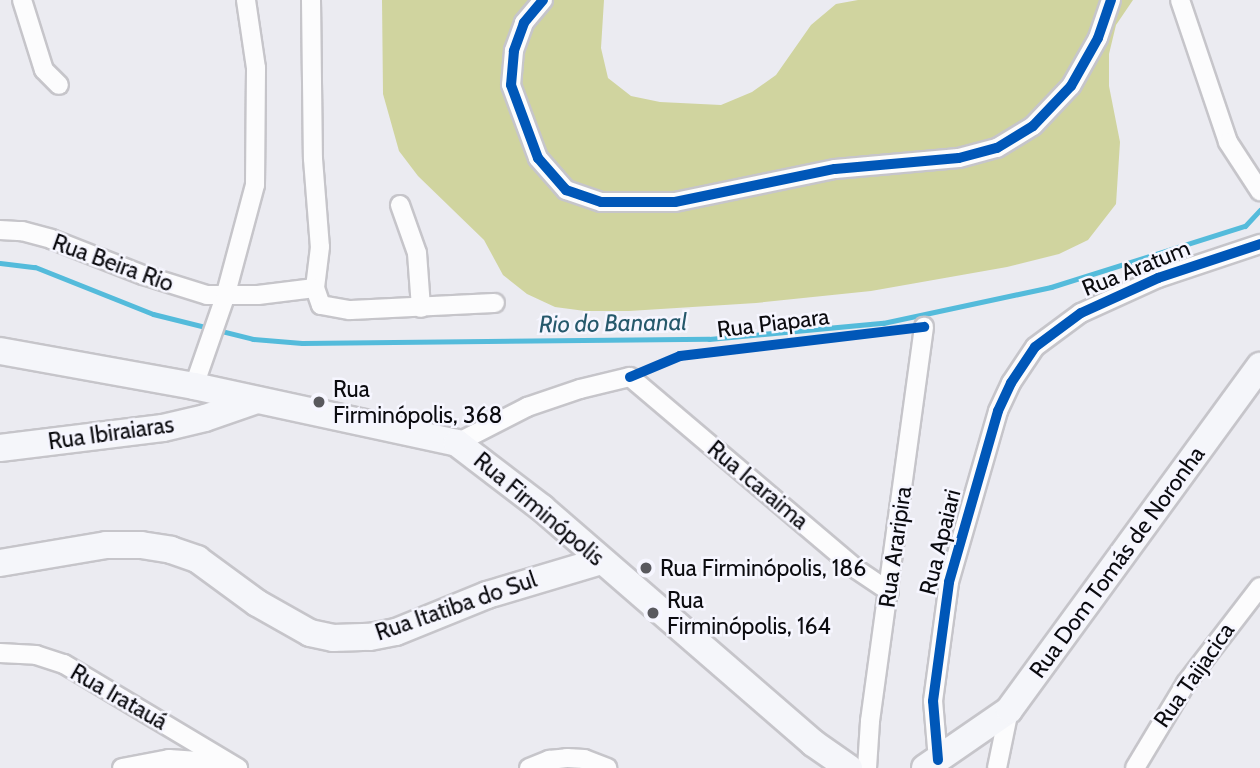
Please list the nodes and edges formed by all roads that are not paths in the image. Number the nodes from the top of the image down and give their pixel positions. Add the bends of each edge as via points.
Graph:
1 (22, 0) edge
2 (246, 0) edge
3 (311, 0) edge
4 (543, 0) edge
5 (1111, 0) edge
6 (1180, 0) edge
7 (59, 85) dead end
8 (1255, 184) edge
9 (401, 205) dead end
10 (0, 230) edge
11 (1260, 244) edge
12 (315, 288) junction
13 (225, 297) junction
14 (495, 303) dead end
15 (421, 308) junction
16 (924, 327) dead end
17 (1035, 347) joint
18 (0, 351) edge
19 (1260, 366) edge
20 (196, 378) junction
21 (223, 402) junction
22 (192, 421) junction
23 (457, 443) junction
24 (0, 448) edge
25 (601, 561) junction
26 (0, 563) edge
27 (1260, 587) edge
28 (889, 591) junction
29 (0, 653) edge
30 (1009, 710) junction
31 (932, 764) edge
32 (234, 766) edge
33 (122, 768) edge
34 (529, 768) edge
35 (607, 768) edge
36 (849, 768) edge
37 (867, 768) edge
38 (997, 768) edge
39 (1135, 768) edge

1 - 7 street via 44,70
2 - 13 street via 256,68 255,185
3 - 12 street via 313,159 320,247
4 - 5 street via 524,23 514,51 511,85 538,158 566,190 601,202 675,202 835,169 959,158 997,148 1033,126 1071,86 1098,38
6 - 8 street via 1228,142
9 - 15 street via 417,254
10 - 13 street, Rua Beira Rio via 38,235 184,289
11 - 17 street, Rua Aratum via 1132,288 1081,313
12 - 13 street, Rua Beira Rio
12 - 15 street via 324,306
13 - 20 street
14 - 15 street
16 - 28 street, Rua Araripira
17 - 31 street, Rua Apaiari via 998,411 949,582 933,701
18 - 20 main road, Rua Firminópolis
19 - 30 main road, Rua Dom Tomás de Noronha
20 - 21 main road, Rua Firminópolis
20 - 22 main road
21 - 22 main road, Rua Ibiraiaras
21 - 23 main road, Rua Firminópolis via 259,399
22 - 24 main road, Rua Ibiraiaras
23 - 25 main road, Rua Firminópolis via 534,501
23 - 28 street, Rua Icaraima via 527,407 630,377 856,569
25 - 26 main road, Rua Itatiba do Sul via 487,595 396,632 345,638 310,633 257,603 197,559 171,550 106,545
25 - 36 main road, Rua Firminópolis via 813,743
27 - 39 street, Rua Taijacica via 1186,683
28 - 37 street, Rua Araripira
29 - 32 street, Rua Iratauá via 36,655 64,664
30 - 31 main road
30 - 38 street, Rua Dom Tomás de Noronha
32 - 33 street via 169,759
34 - 35 street via 567,758

